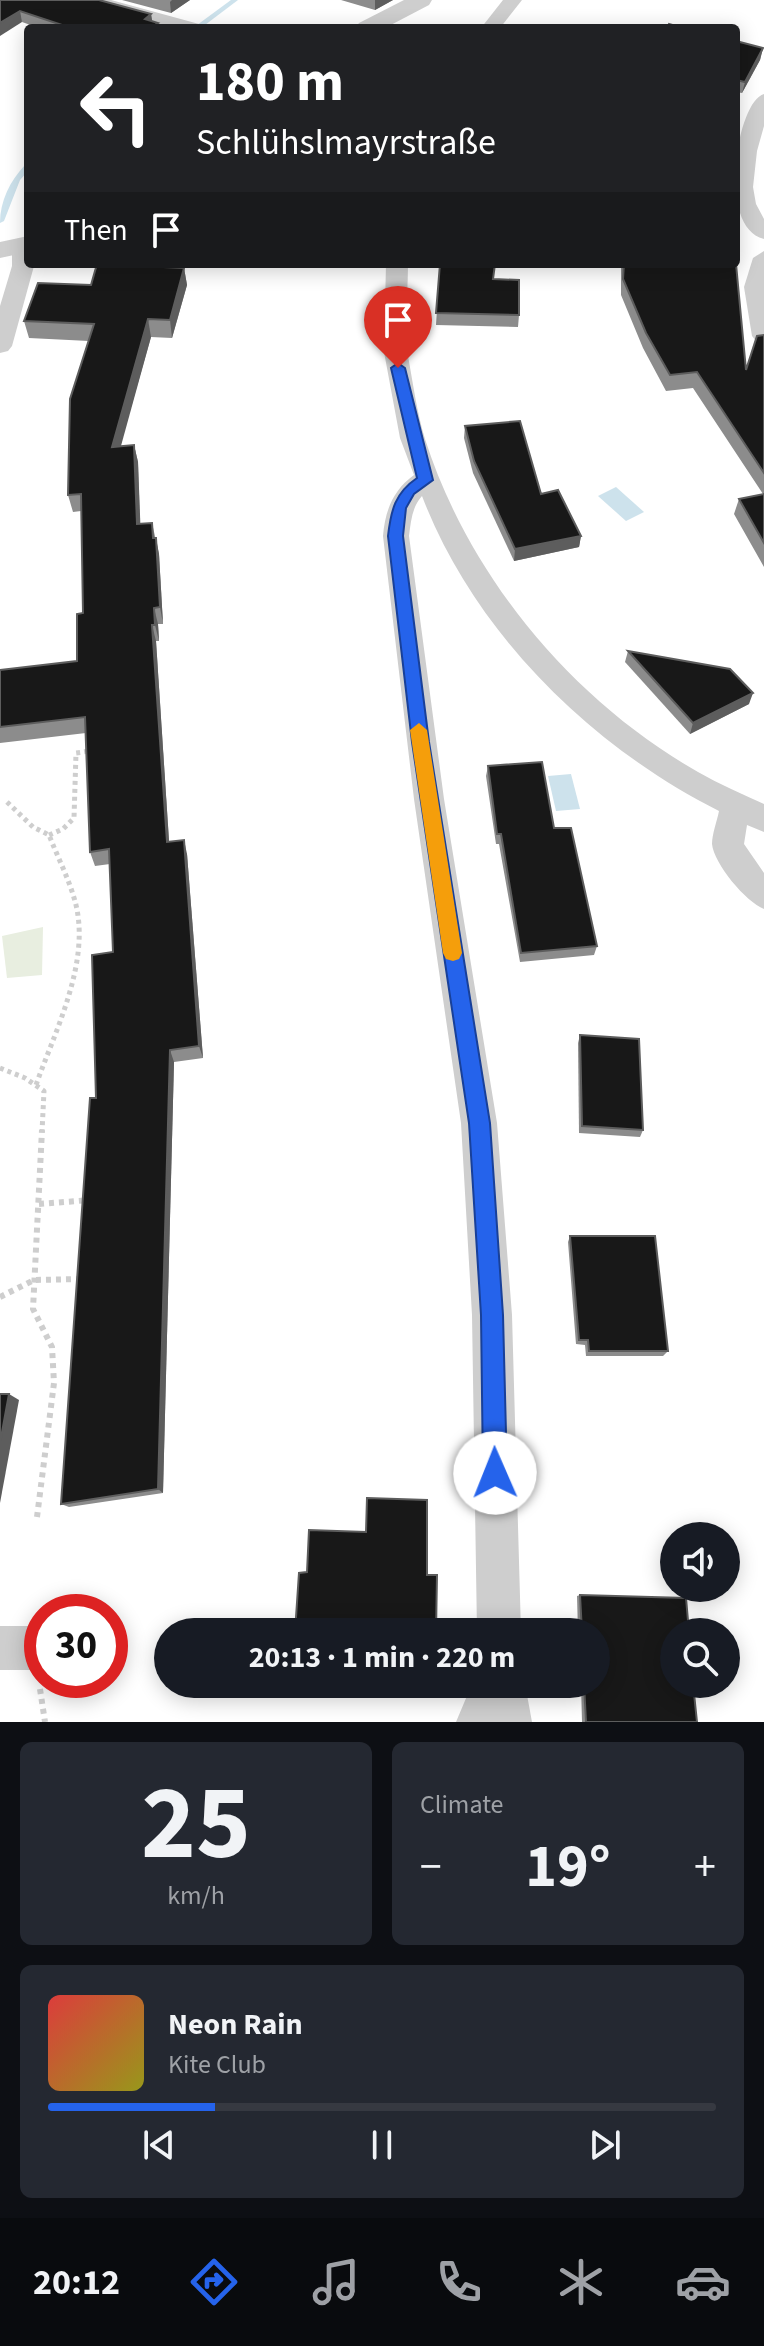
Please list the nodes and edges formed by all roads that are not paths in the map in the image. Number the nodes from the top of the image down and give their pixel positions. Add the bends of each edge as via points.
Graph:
1 (91, 0) edge
2 (421, 0) edge
3 (513, 0) edge
4 (179, 24) edge
5 (375, 24) edge
6 (493, 24) edge
7 (764, 100) edge
8 (764, 232) edge
9 (17, 247) edge
10 (764, 258) edge
11 (397, 268) edge
12 (764, 336) edge
13 (0, 346) edge
14 (425, 480) junction
15 (750, 813) edge
16 (764, 895) edge
17 (499, 1618) edge
18 (489, 1698) edge
19 (505, 1698) edge
20 (479, 1722) edge
21 (509, 1722) edge

1 - 4 street
2 - 5 street
3 - 6 street
7 - 8 street via 745,159 742,192 747,211
9 - 13 street via 23,266
10 - 12 street via 756,272 755,304
11 - 14 street via 394,346
14 - 15 street via 485,590 572,693 677,773
14 - 17 street via 409,490 398,508 396,536 421,742 479,1123 492,1315
15 - 16 street via 728,845
18 - 20 street
19 - 21 street

